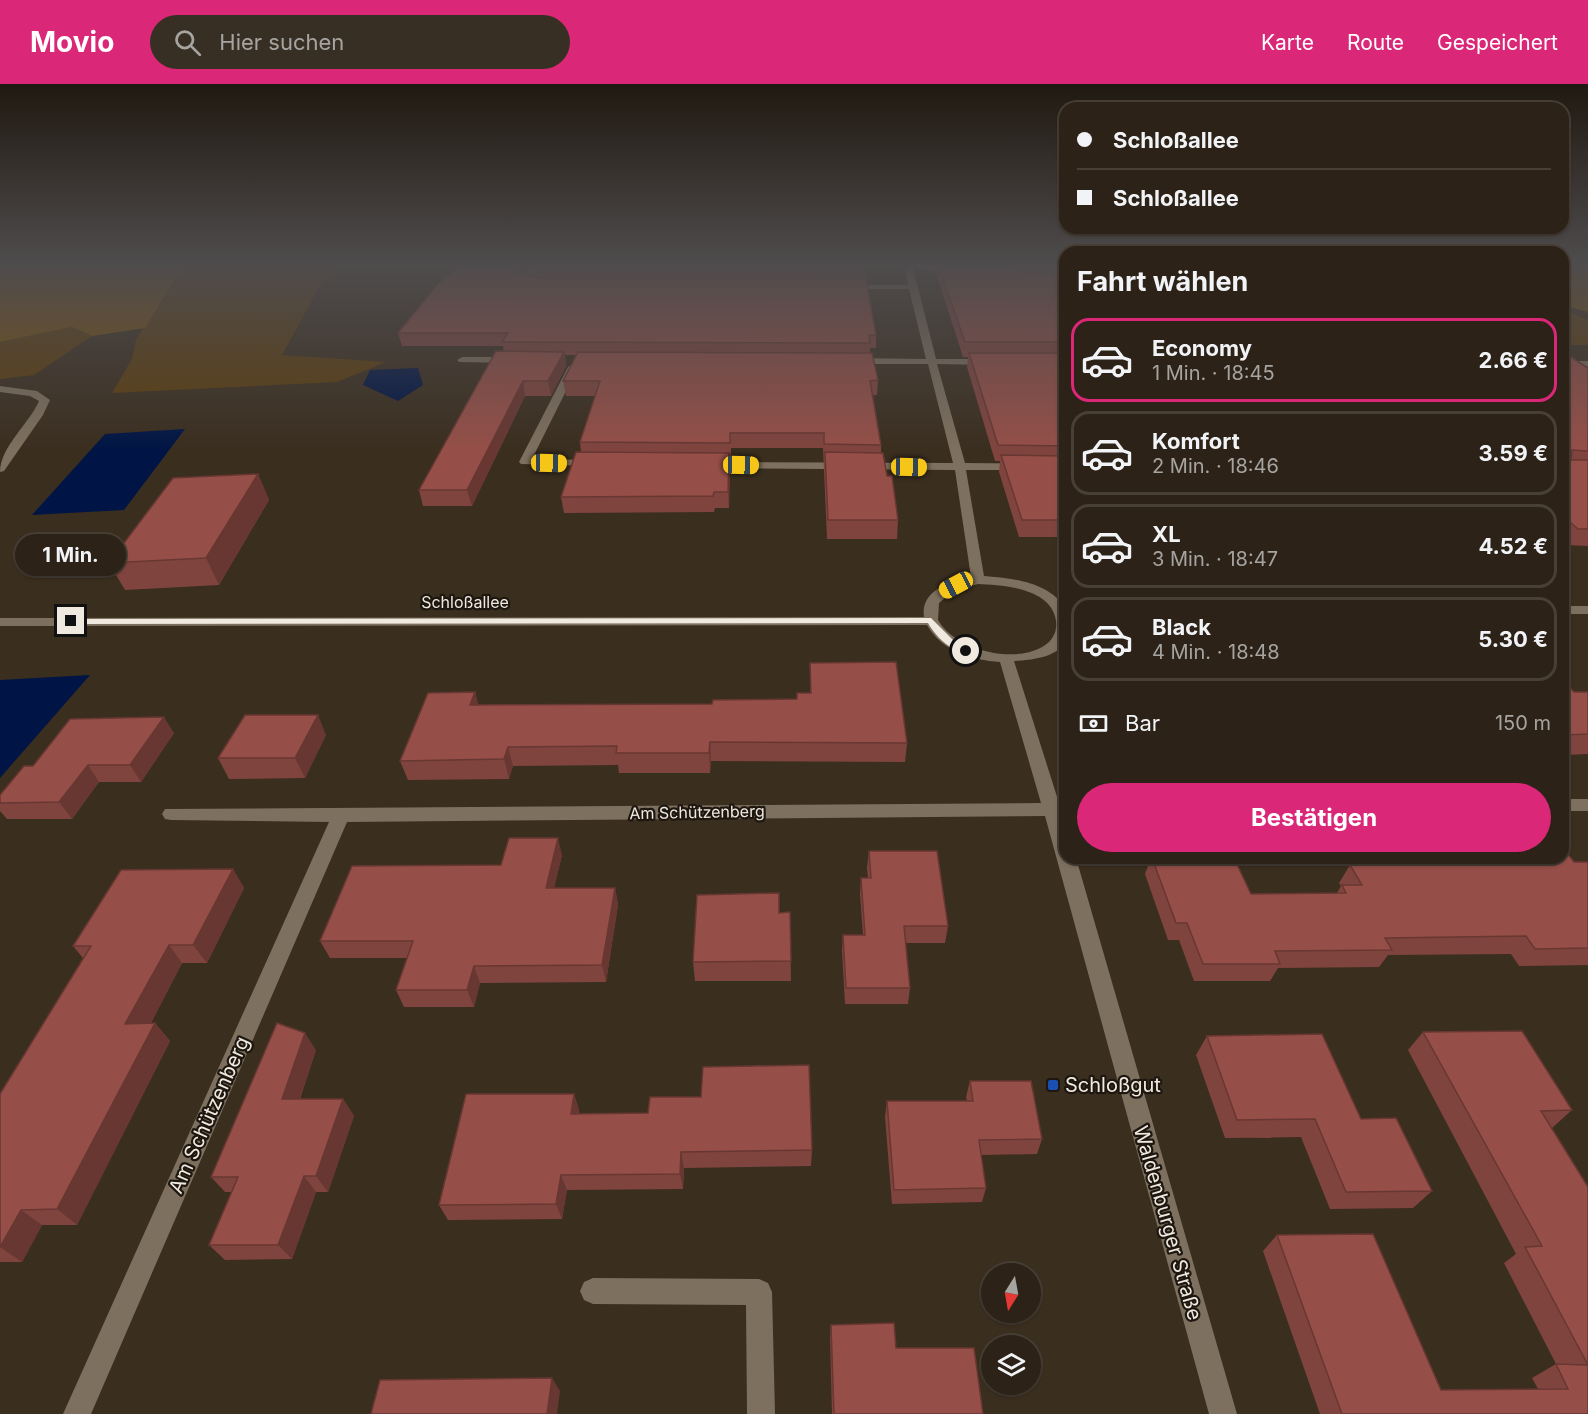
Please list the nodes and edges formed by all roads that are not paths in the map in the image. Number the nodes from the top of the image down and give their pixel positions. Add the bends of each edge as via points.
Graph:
1 (923, 327) edge
2 (462, 360) dead end
3 (521, 360) edge
4 (588, 361) edge
5 (838, 361) edge
6 (932, 361) junction
7 (999, 362) edge
8 (1569, 364) edge
9 (1588, 364) edge
10 (1569, 366) edge
11 (1581, 373) edge
12 (0, 389) edge
13 (609, 463) edge
14 (693, 464) edge
15 (960, 467) junction
16 (1059, 467) edge
17 (0, 469) edge
18 (978, 580) junction
19 (1059, 610) edge
20 (1569, 610) edge
21 (1588, 610) edge
22 (931, 621) junction
23 (0, 622) edge
24 (1059, 639) edge
25 (1006, 658) junction
26 (1569, 805) edge
27 (1588, 805) edge
28 (1059, 809) edge
29 (171, 814) dead end
30 (341, 816) junction
31 (1069, 864) edge
32 (593, 1291) dead end
33 (77, 1414) edge
34 (761, 1414) edge
35 (1222, 1414) edge

1 - 6 street
2 - 3 street
4 - 13 street via 572,361 525,462
5 - 6 street
6 - 7 street
6 - 15 street
8 - 9 street
10 - 11 street
12 - 17 street via 33,393 45,400
14 - 15 street
15 - 16 street
15 - 18 street
18 - 19 street via 1006,581 1033,589
18 - 22 street via 939,594 930,606
20 - 21 street
22 - 23 street, Schloßallee
22 - 25 street via 943,637 966,651
24 - 25 street via 1053,646 1032,655
25 - 28 street
26 - 27 street
28 - 30 street, Am Schützenberg
29 - 30 street, Am Schützenberg
30 - 33 street, Am Schützenberg
31 - 35 street, Waldenburger Straße
32 - 34 street via 759,1292

